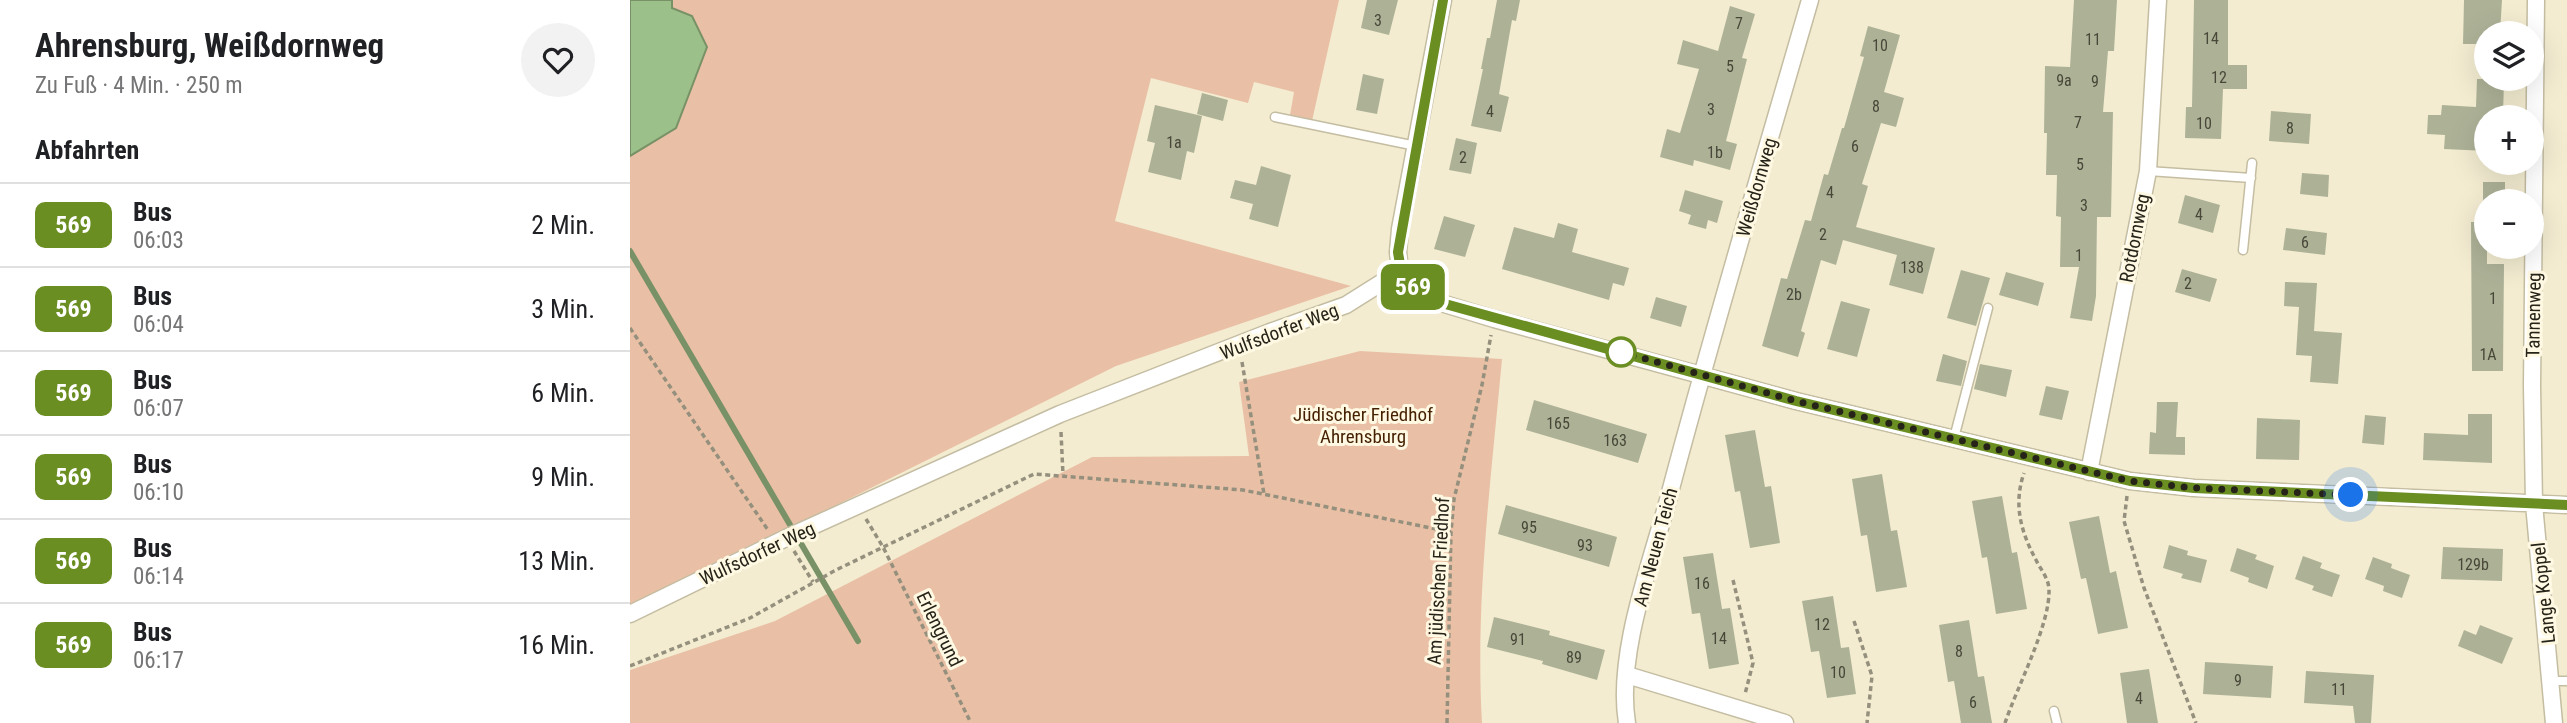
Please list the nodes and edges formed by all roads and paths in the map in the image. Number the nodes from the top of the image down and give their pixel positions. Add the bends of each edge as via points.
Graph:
1 (1443, 0) edge
2 (1810, 0) edge
3 (2158, 0) edge
4 (2536, 0) edge
5 (1275, 117) dead end
6 (1416, 146) junction
7 (2252, 163) dead end
8 (2148, 171) junction
9 (2251, 178) junction
10 (2243, 250) dead end
11 (1400, 271) junction
12 (1988, 308) dead end
13 (1494, 319) junction
14 (630, 328) edge
15 (1240, 346) junction
16 (1701, 373) junction
17 (1060, 415) junction
18 (1954, 438) junction
19 (2029, 458) junction
20 (2089, 472) junction
21 (1063, 475) junction
22 (2130, 481) junction
23 (1264, 494) junction
24 (2534, 504) junction
25 (2567, 505) edge
26 (858, 506) junction
27 (765, 526) dead end
28 (1451, 532) junction
29 (786, 538) junction
30 (883, 547) junction
31 (1733, 580) dead end
32 (813, 582) junction
33 (630, 614) edge
34 (1854, 621) dead end
35 (630, 666) edge
36 (1627, 675) junction
37 (2560, 681) edge
38 (1745, 694) dead end
39 (2054, 711) dead end
40 (971, 723) edge
41 (1447, 723) edge
42 (1626, 723) edge
43 (1785, 723) edge
44 (1867, 723) edge
45 (2006, 723) edge
46 (2056, 723) edge
47 (2196, 723) edge
48 (2554, 723) edge

1 - 6 street
2 - 16 street, Weißdornweg
3 - 8 street, Rotdornweg
4 - 24 street, Tannenweg
5 - 6 lane
6 - 11 street via 1400,229
7 - 9 lane
8 - 9 lane
8 - 20 street, Rotdornweg
9 - 10 lane
11 - 13 street via 1418,293
11 - 15 street, Wulfsdorfer Weg via 1346,305
12 - 18 lane
13 - 16 street
13 - 28 path, Am jüdischen Friedhof via 1454,499
14 - 27 path
15 - 17 street, Wulfsdorfer Weg
15 - 23 path
16 - 18 street
16 - 36 street, Am Neuen Teich via 1631,639
17 - 21 path
17 - 26 street, Wulfsdorfer Weg
18 - 19 street
19 - 20 street
19 - 45 path via 2019,487 2018,512 2049,589 2036,641
20 - 22 street
21 - 23 path
21 - 30 path via 1034,474
22 - 24 street
22 - 47 path via 2124,521 2144,588
23 - 28 path
24 - 25 street
24 - 37 street, Lange Koppel
26 - 29 street, Wulfsdorfer Weg
26 - 30 path, Erlengrund
28 - 41 path, Am jüdischen Friedhof
29 - 32 path
29 - 33 street, Wulfsdorfer Weg
30 - 32 path
30 - 40 path, Erlengrund
31 - 38 path via 1753,663
32 - 35 path via 750,618
34 - 44 path via 1872,676
36 - 42 street, Am Neuen Teich
36 - 43 street
37 - 48 street, Lange Koppel
39 - 46 lane

